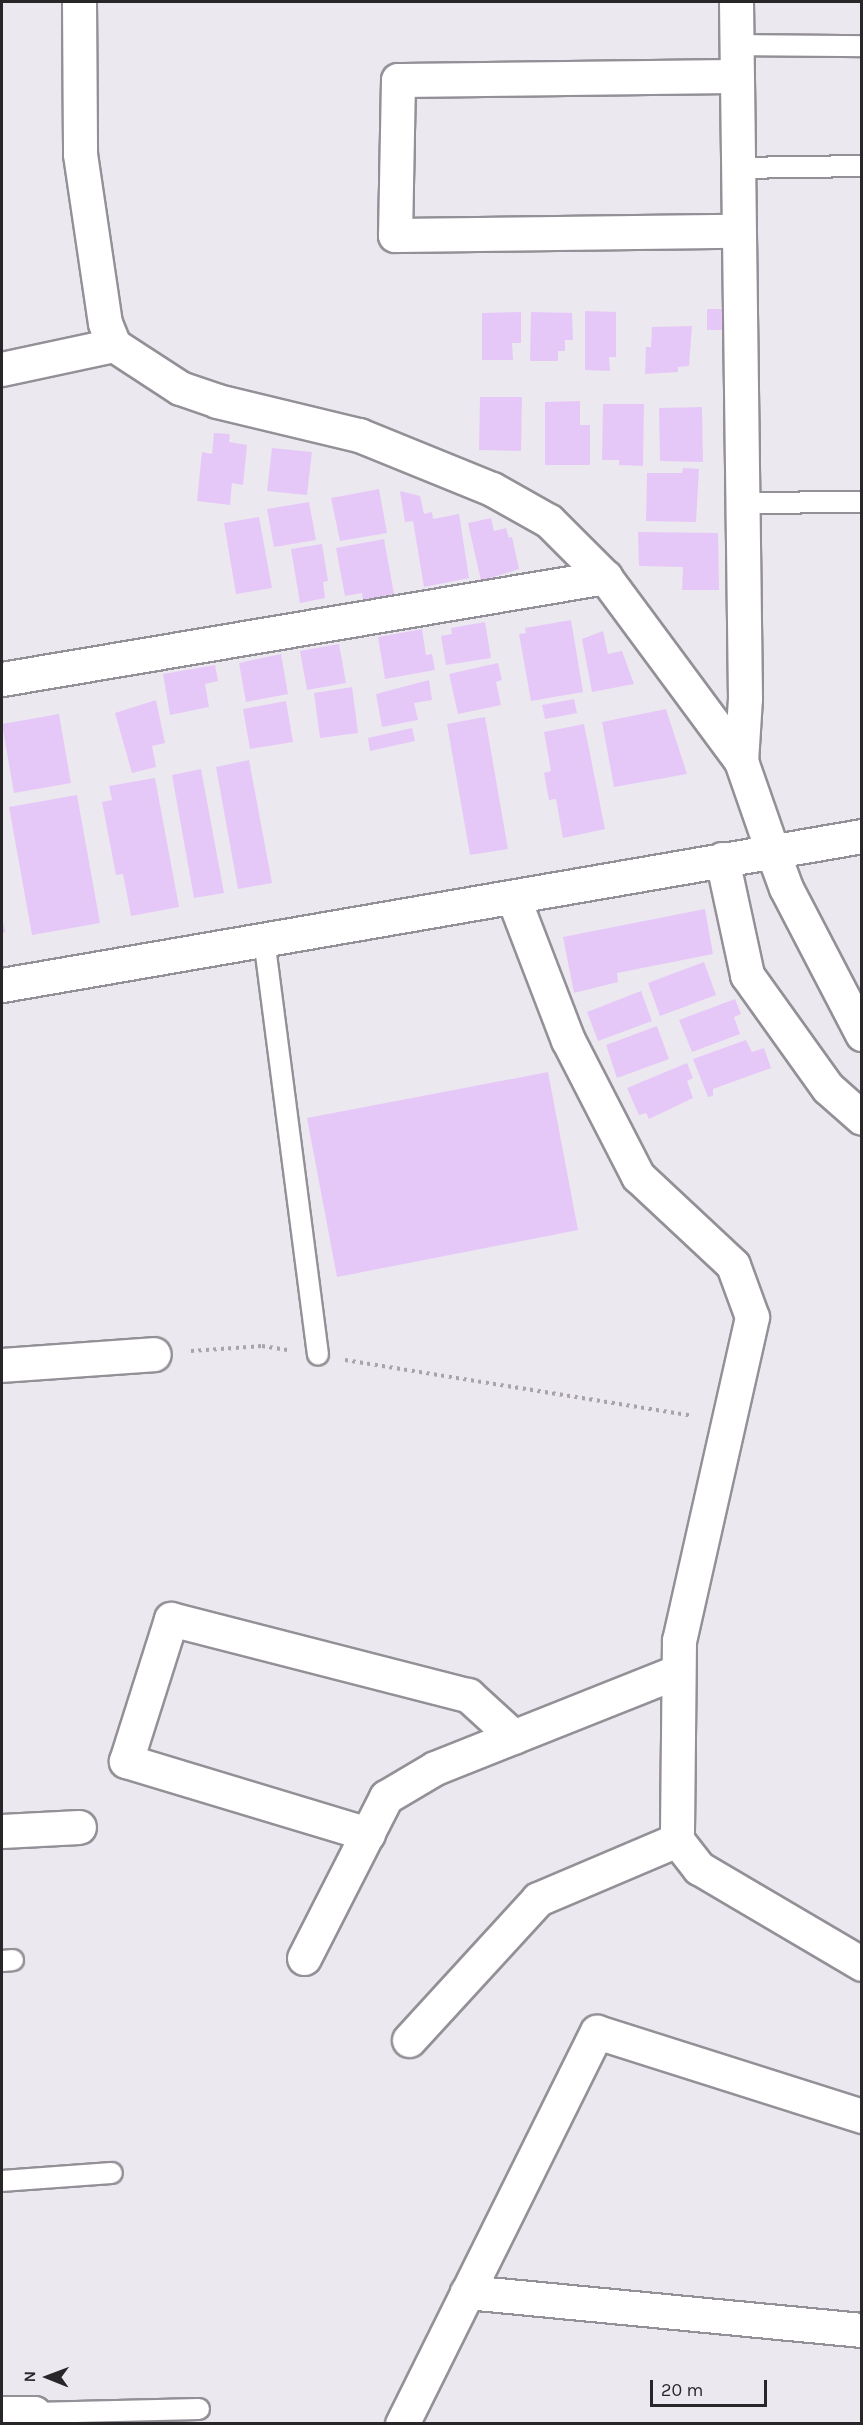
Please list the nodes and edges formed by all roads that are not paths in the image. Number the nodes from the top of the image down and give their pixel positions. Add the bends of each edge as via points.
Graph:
1 (79, 2) edge
2 (736, 2) edge
3 (861, 46) edge
4 (736, 61) junction
5 (861, 166) edge
6 (736, 168) junction
7 (738, 231) junction
8 (114, 345) junction
9 (2, 369) edge
10 (861, 502) edge
11 (743, 504) junction
12 (605, 577) junction
13 (2, 679) edge
14 (741, 761) junction
15 (861, 836) edge
16 (772, 850) junction
17 (722, 859) junction
18 (513, 897) junction
19 (264, 939) junction
20 (2, 985) edge
21 (861, 1034) edge
22 (861, 1118) edge
23 (154, 1354) road end
24 (318, 1355) road end
25 (2, 1365) edge
26 (676, 1672) junction
27 (514, 1737) junction
28 (79, 1827) dead end
29 (2, 1831) edge
30 (368, 1834) junction
31 (676, 1840) junction
32 (304, 1958) dead end
33 (861, 1964) edge
34 (410, 2040) dead end
35 (861, 2116) edge
36 (112, 2173) dead end
37 (2, 2181) edge
38 (467, 2292) junction
39 (861, 2330) edge
40 (199, 2409) dead end
41 (2, 2413) edge
42 (35, 2418) edge
43 (402, 2424) edge

1 - 8 street via 80,154 105,323
2 - 4 street
3 - 4 lane
4 - 6 street
4 - 7 street via 398,80 395,235
5 - 6 lane
6 - 7 street
7 - 11 street
8 - 9 street
8 - 12 street via 180,388 217,401 359,435 492,489 549,521
10 - 11 lane
11 - 14 street via 745,698
12 - 13 street
12 - 14 street
14 - 16 street
15 - 16 street
16 - 17 street
16 - 21 street via 786,888
17 - 18 street
17 - 22 street via 747,975 828,1088
18 - 19 street
18 - 26 street via 568,1040 638,1176 733,1265 752,1317 679,1640
19 - 20 street
19 - 24 lane
23 - 25 street
26 - 27 street
26 - 31 street
27 - 30 street via 435,1768 386,1797
27 - 30 street via 468,1695 171,1619 126,1761
28 - 29 street
30 - 32 street
31 - 33 street via 699,1868
31 - 34 street via 538,1899
35 - 38 street via 597,2032
36 - 37 lane
38 - 39 street
38 - 43 street
40 - 42 lane
41 - 42 street

